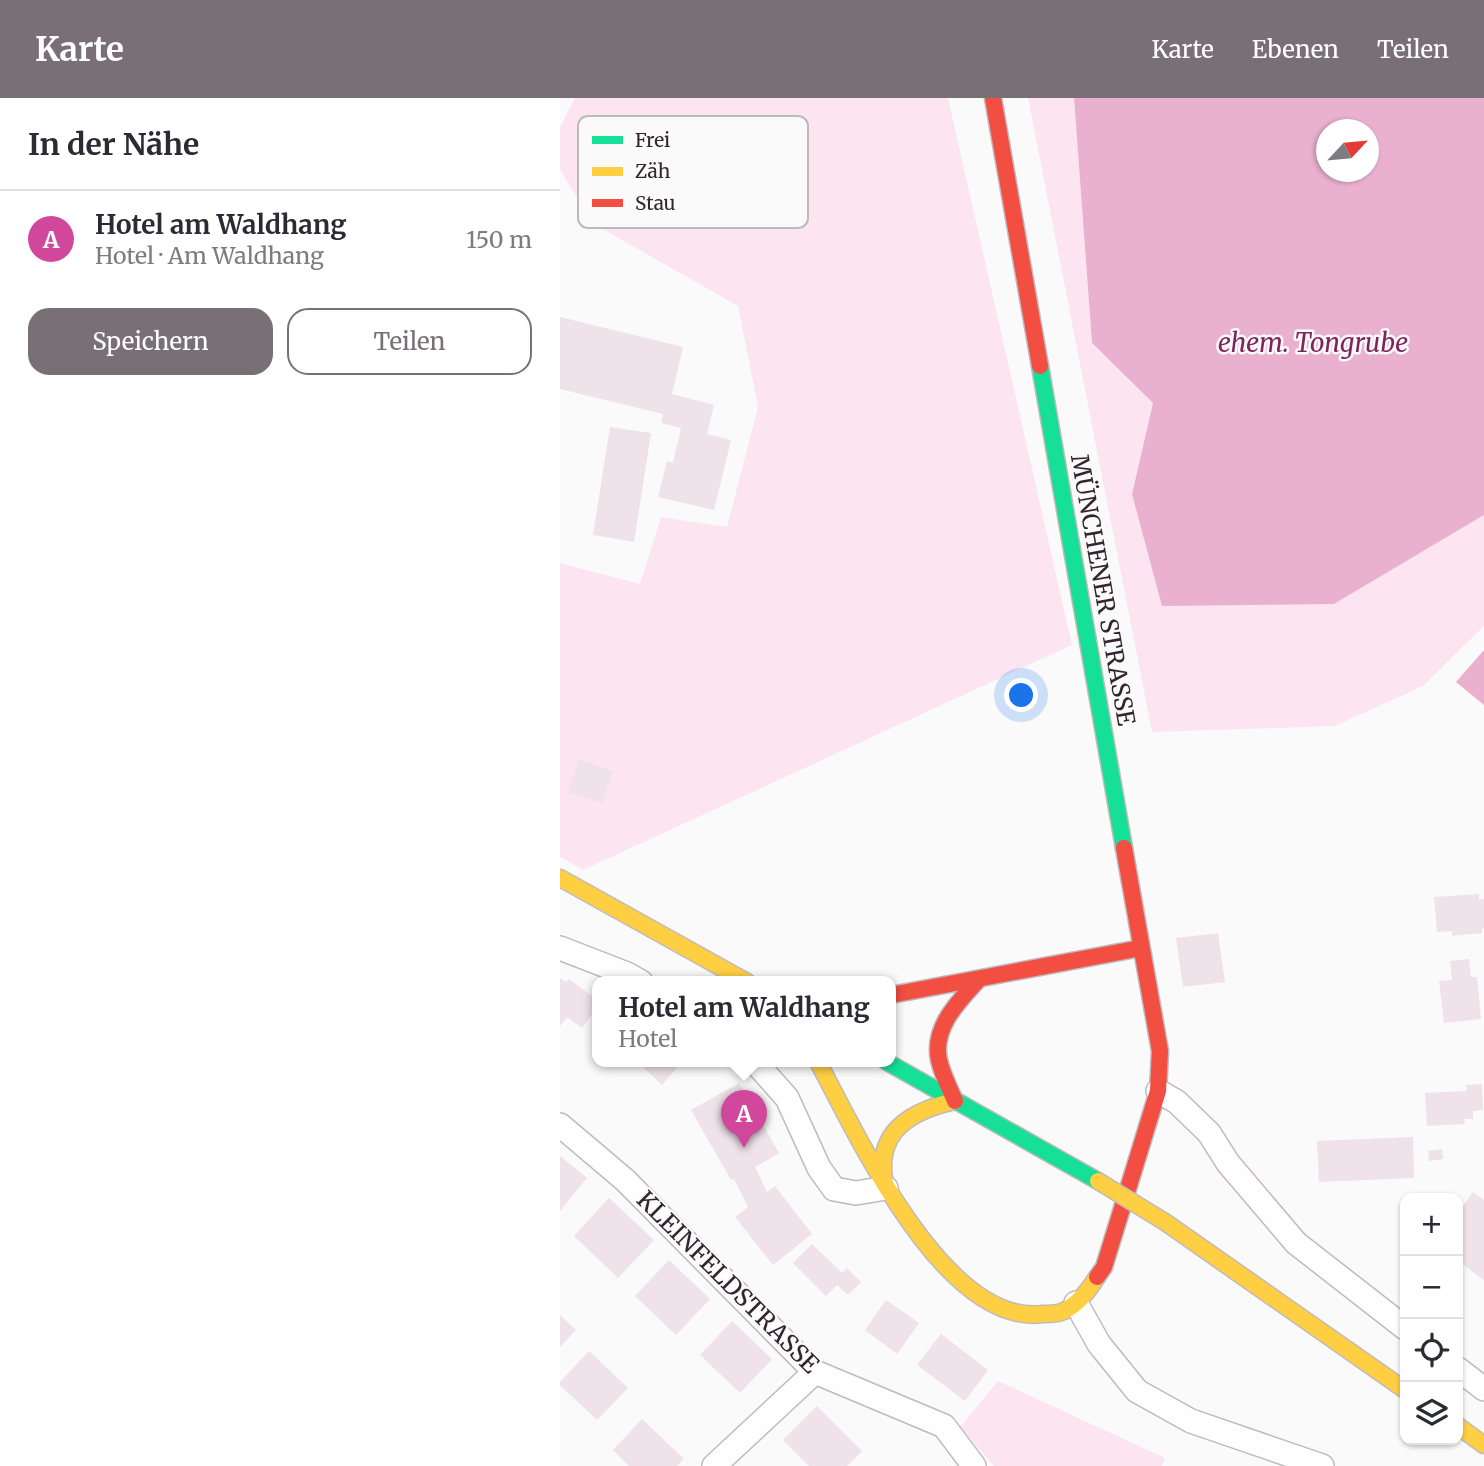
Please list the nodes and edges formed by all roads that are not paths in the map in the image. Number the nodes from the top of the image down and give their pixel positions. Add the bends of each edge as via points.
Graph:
1 (993, 98) edge
2 (560, 878) edge
3 (560, 948) edge
4 (1141, 948) junction
5 (630, 976) edge
6 (736, 976) edge
7 (979, 979) junction
8 (896, 994) edge
9 (759, 1067) edge
10 (821, 1067) edge
11 (896, 1067) edge
12 (1158, 1091) junction
13 (954, 1101) junction
14 (560, 1125) edge
15 (886, 1188) junction
16 (1076, 1303) junction
17 (1400, 1324) edge
18 (815, 1372) junction
19 (1463, 1373) edge
20 (1400, 1386) edge
21 (1484, 1389) edge
22 (1463, 1429) edge
23 (1484, 1444) edge
24 (713, 1466) edge
25 (974, 1466) edge
26 (1322, 1466) edge

1 - 4 main road, MÜNCHENER STRASSE
2 - 6 main road
3 - 5 street
4 - 7 main road
4 - 12 main road, MÜNCHENER STRASSE via 1160,1051
7 - 8 main road
7 - 13 main road via 951,1010 941,1034 938,1053
9 - 15 street via 787,1098 819,1168 834,1189 856,1193
10 - 15 main road
11 - 13 main road
12 - 16 main road, MÜNCHENER STRASSE via 1104,1267
12 - 17 street via 1177,1102 1209,1133 1228,1163 1296,1243
13 - 15 main road via 923,1109 901,1123 887,1144 882,1165
13 - 20 main road, bridge via 1165,1222
14 - 18 street, KLEINFELDSTRASSE via 625,1180
15 - 16 main road via 939,1261 971,1292 1001,1308 1030,1316 1062,1312
16 - 26 street via 1099,1344 1138,1391 1191,1421
18 - 24 street
18 - 25 street, KLEINFELDSTRASSE via 944,1426
19 - 21 street
22 - 23 main road

